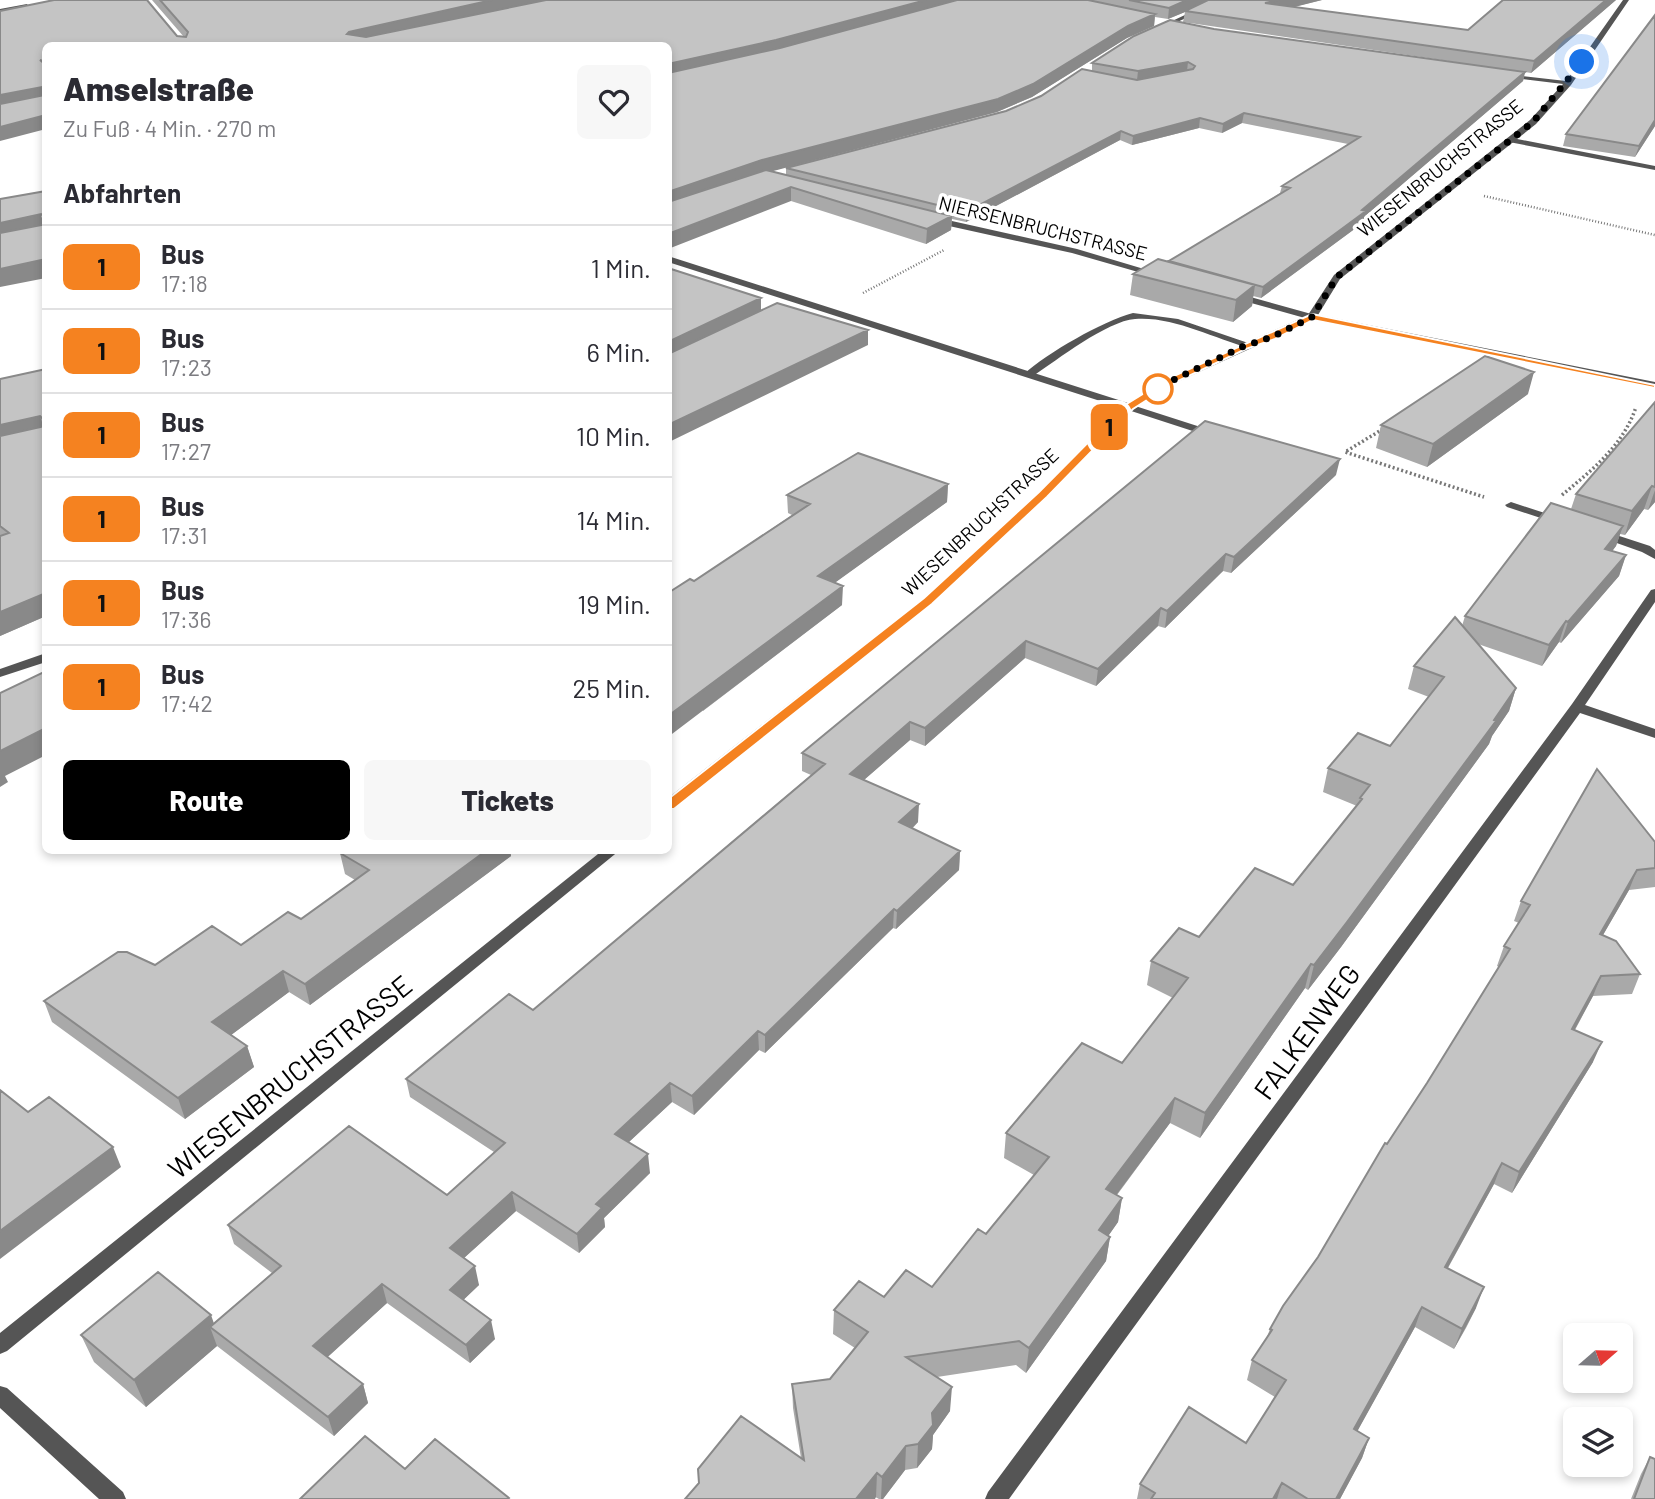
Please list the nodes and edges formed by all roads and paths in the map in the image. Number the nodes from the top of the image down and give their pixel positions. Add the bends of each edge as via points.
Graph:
1 (1222, 0) edge
2 (1626, 0) edge
3 (32, 6) edge
4 (0, 11) edge
5 (1166, 25) junction
6 (1154, 26) edge
7 (1178, 27) edge
8 (1500, 74) edge
9 (1568, 83) junction
10 (1513, 140) junction
11 (1655, 168) edge
12 (1449, 188) junction
13 (922, 217) edge
14 (974, 230) junction
15 (1655, 235) edge
16 (672, 260) edge
17 (1164, 276) edge
18 (1231, 295) edge
19 (802, 300) junction
20 (789, 306) edge
21 (842, 314) junction
22 (1312, 317) junction
23 (1249, 345) junction
24 (1028, 374) junction
25 (1642, 383) junction
26 (1655, 385) edge
27 (1129, 407) junction
28 (1391, 424) edge
29 (1224, 437) edge
30 (1511, 505) joint
31 (1538, 514) junction
32 (1655, 555) edge
33 (1655, 593) edge
34 (42, 658) edge
35 (0, 673) edge
36 (1577, 706) junction
37 (1655, 734) edge
38 (672, 803) edge
39 (608, 854) edge
40 (0, 1345) edge
41 (0, 1395) edge
42 (115, 1499) edge
43 (996, 1499) edge

1 - 5 street
2 - 9 street, WIESENBRUCHSTRASSE
3 - 4 street
5 - 6 street
5 - 7 street
8 - 9 street
9 - 10 street, WIESENBRUCHSTRASSE
10 - 11 street
10 - 12 street, WIESENBRUCHSTRASSE
12 - 15 path
12 - 22 street, WIESENBRUCHSTRASSE via 1337,277
13 - 14 street, NIERSENBRUCHSTRASSE
14 - 17 street, NIERSENBRUCHSTRASSE
14 - 21 path via 932,259 883,280 858,296
16 - 19 street
18 - 22 street
19 - 20 street
19 - 21 street
21 - 24 street
22 - 23 street, WIESENBRUCHSTRASSE
22 - 25 street
23 - 24 street via 1153,317 1130,316
23 - 27 street, WIESENBRUCHSTRASSE via 1171,381
24 - 27 street
25 - 26 street
25 - 31 path via 1633,424 1596,466
27 - 29 street
27 - 38 street, WIESENBRUCHSTRASSE via 1043,495 928,601
28 - 30 path via 1345,453
30 - 31 street
31 - 32 street
33 - 36 street, FALKENWEG
34 - 35 street
36 - 37 street
36 - 43 street, FALKENWEG
39 - 40 street, WIESENBRUCHSTRASSE
41 - 42 street

